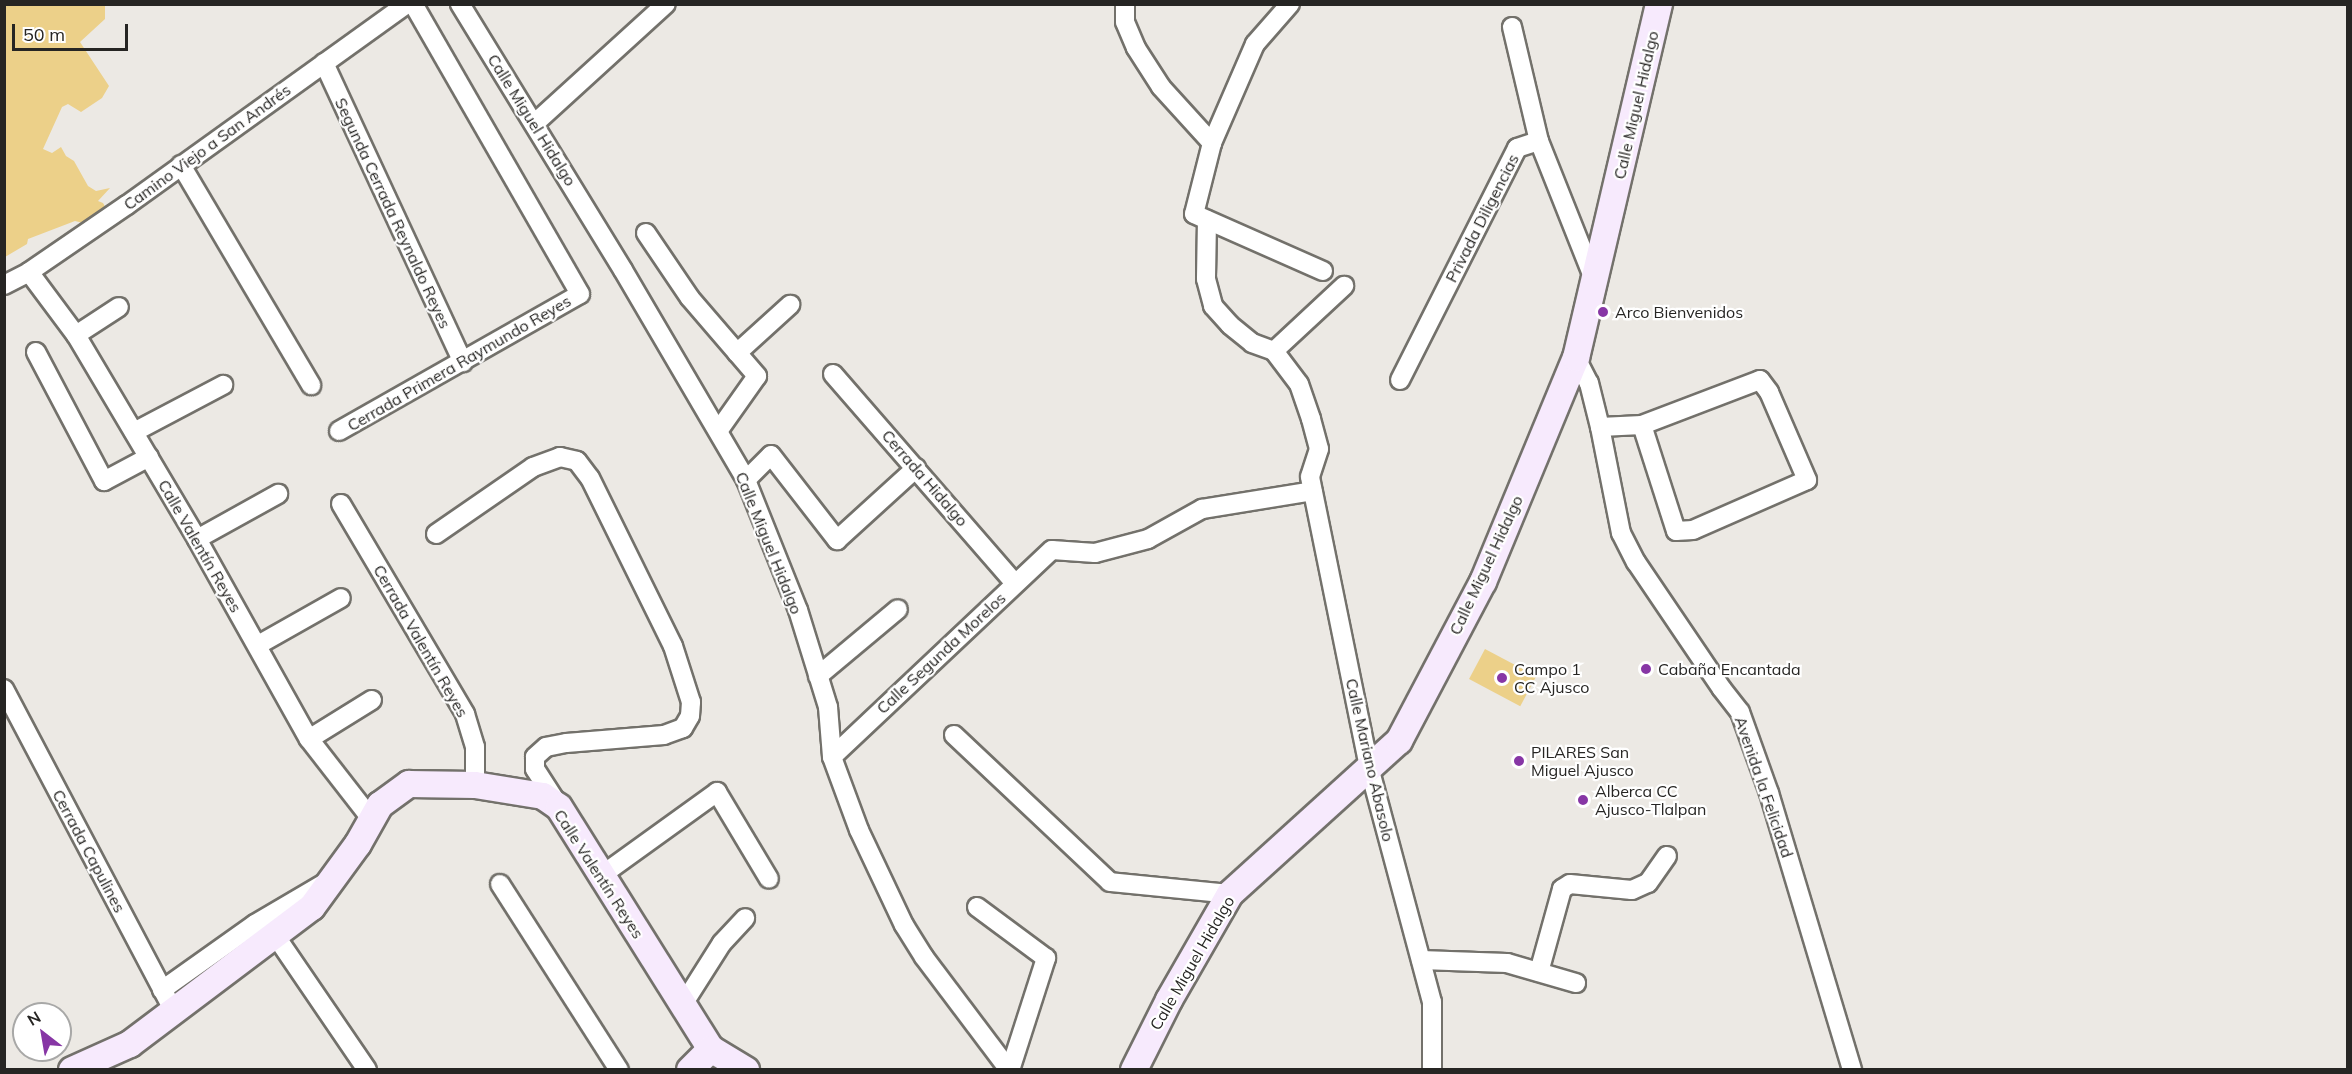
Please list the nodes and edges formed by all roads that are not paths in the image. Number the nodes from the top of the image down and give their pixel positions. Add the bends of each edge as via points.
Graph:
1 (407, 4) edge
2 (413, 4) edge
3 (460, 4) edge
4 (666, 4) edge
5 (1125, 4) edge
6 (1290, 4) edge
7 (1659, 4) edge
8 (1512, 27) dead end
9 (324, 63) junction
10 (534, 124) junction
11 (1539, 141) junction
12 (1212, 143) junction
13 (181, 165) junction
14 (1200, 217) junction
15 (646, 233) dead end
16 (1323, 271) dead end
17 (29, 272) junction
18 (1594, 279) junction
19 (4, 285) edge
20 (1344, 285) dead end
21 (790, 305) dead end
22 (119, 307) dead end
23 (76, 335) junction
24 (1274, 351) junction
25 (36, 352) dead end
26 (737, 352) junction
27 (1576, 358) junction
28 (463, 362) junction
29 (833, 374) dead end
30 (1400, 380) dead end
31 (223, 385) dead end
32 (311, 385) dead end
33 (1642, 425) junction
34 (1600, 427) junction
35 (339, 431) dead end
36 (718, 431) junction
37 (134, 432) junction
38 (148, 457) junction
39 (916, 468) junction
40 (746, 480) junction
41 (1313, 491) junction
42 (278, 494) dead end
43 (341, 504) dead end
44 (436, 534) dead end
45 (197, 539) junction
46 (1015, 583) junction
47 (341, 598) dead end
48 (898, 609) dead end
49 (258, 645) junction
50 (818, 676) junction
51 (4, 689) edge
52 (372, 700) dead end
53 (954, 735) dead end
54 (309, 739) junction
55 (832, 757) junction
56 (1369, 767) junction
57 (475, 785) junction
58 (559, 807) junction
59 (372, 819) junction
60 (1667, 856) dead end
61 (337, 875) junction
62 (602, 875) junction
63 (769, 879) dead end
64 (500, 884) dead end
65 (1230, 894) junction
66 (977, 908) dead end
67 (745, 918) dead end
68 (275, 935) junction
69 (1421, 960) junction
70 (1539, 972) junction
71 (1576, 983) dead end
72 (162, 990) junction
73 (682, 1006) junction
74 (174, 1012) junction
75 (711, 1049) junction
76 (72, 1070) edge
77 (367, 1070) edge
78 (619, 1070) edge
79 (690, 1070) edge
80 (746, 1070) edge
81 (1010, 1070) edge
82 (1134, 1070) edge
83 (1432, 1070) edge
84 (1852, 1070) edge

1 - 9 street, Camino Viejo a San Andrés
2 - 28 street, Cerrada Primera Raymundo Reyes via 580,294
3 - 10 street, Calle Miguel Hidalgo
4 - 10 street
5 - 12 street via 1125,22 1142,57 1161,87
6 - 12 street via 1256,44
7 - 18 main road, Calle Miguel Hidalgo
8 - 11 street
9 - 13 street, Camino Viejo a San Andrés
9 - 28 street, Segunda Cerrada Reynaldo Reyes
10 - 36 street, Calle Miguel Hidalgo
11 - 18 street
11 - 30 street, Privada Diligencias via 1517,148
12 - 14 street
13 - 17 street, Camino Viejo a San Andrés
13 - 32 street
14 - 16 street
14 - 24 street via 1206,279 1213,306 1252,343
15 - 26 street via 690,298
17 - 19 street, Camino Viejo a San Andrés
17 - 23 street, Calle Valentín Reyes
18 - 27 main road, Calle Miguel Hidalgo
20 - 24 street
21 - 26 street
22 - 23 street
23 - 37 street, Calle Valentín Reyes
24 - 41 street, Calle Mariano Abasolo via 1299,384 1319,449 1310,477
25 - 38 street via 104,481
26 - 36 street via 757,376
27 - 34 street, Avenida la Felicidad via 1589,383
27 - 56 main road, Calle Miguel Hidalgo via 1482,582 1399,741
28 - 35 street, Cerrada Primera Raymundo Reyes
29 - 39 street, Cerrada Hidalgo
31 - 37 street
33 - 33 street via 1760,380 1769,392 1807,480 1693,530 1676,531
33 - 34 street
34 - 84 street, Avenida la Felicidad via 1620,533 1740,712 1776,815
36 - 40 street, Calle Miguel Hidalgo
37 - 38 street, Calle Valentín Reyes
38 - 45 street, Calle Valentín Reyes
39 - 40 street via 837,540 771,455
39 - 46 street, Cerrada Hidalgo
40 - 50 street, Calle Miguel Hidalgo via 785,575
41 - 46 street, Calle Segunda Morelos via 1202,509 1148,539 1095,553 1052,550
41 - 56 street, Calle Mariano Abasolo
42 - 45 street
43 - 57 street, Cerrada Valentín Reyes via 465,714 475,747
44 - 58 street via 533,467 560,457 577,461 590,477 673,646 691,702 690,717 682,728 664,735 546,747 535,757 535,769
45 - 49 street, Calle Valentín Reyes
46 - 55 street, Calle Segunda Morelos
47 - 49 street
48 - 50 street
49 - 54 street, Calle Valentín Reyes
50 - 55 street, Calle Miguel Hidalgo via 828,707
51 - 72 street, Cerrada Capulines
52 - 54 street
53 - 65 street via 1110,882
54 - 59 street, Calle Valentín Reyes
55 - 81 street, Calle Miguel Hidalgo via 859,830 904,925
56 - 65 main road, Calle Miguel Hidalgo
56 - 69 street, Calle Mariano Abasolo
57 - 58 main road, Calle Valentín Reyes via 543,796
57 - 59 main road, Calle Valentín Reyes via 409,784 380,805
58 - 62 main road, Calle Valentín Reyes
59 - 61 main road, Calle Valentín Reyes
60 - 70 street via 1648,884 1632,890 1569,884 1562,889
61 - 68 main road, Calle Valentín Reyes via 312,907
61 - 72 street via 255,924
62 - 63 street via 717,792
62 - 73 main road, Calle Valentín Reyes
64 - 78 street
65 - 82 main road, Calle Miguel Hidalgo
66 - 81 street, Calle Miguel Hidalgo via 1046,958
67 - 73 street via 722,943
68 - 74 main road, Calle Valentín Reyes
68 - 77 street
69 - 70 street via 1507,963
69 - 83 street, Calle Mariano Abasolo via 1432,1002
70 - 71 street
72 - 74 street, Cerrada Capulines
73 - 75 main road, Calle Valentín Reyes
74 - 76 main road, Calle Valentín Reyes via 130,1044
75 - 79 main road
75 - 80 main road, Calle Valentín Reyes

